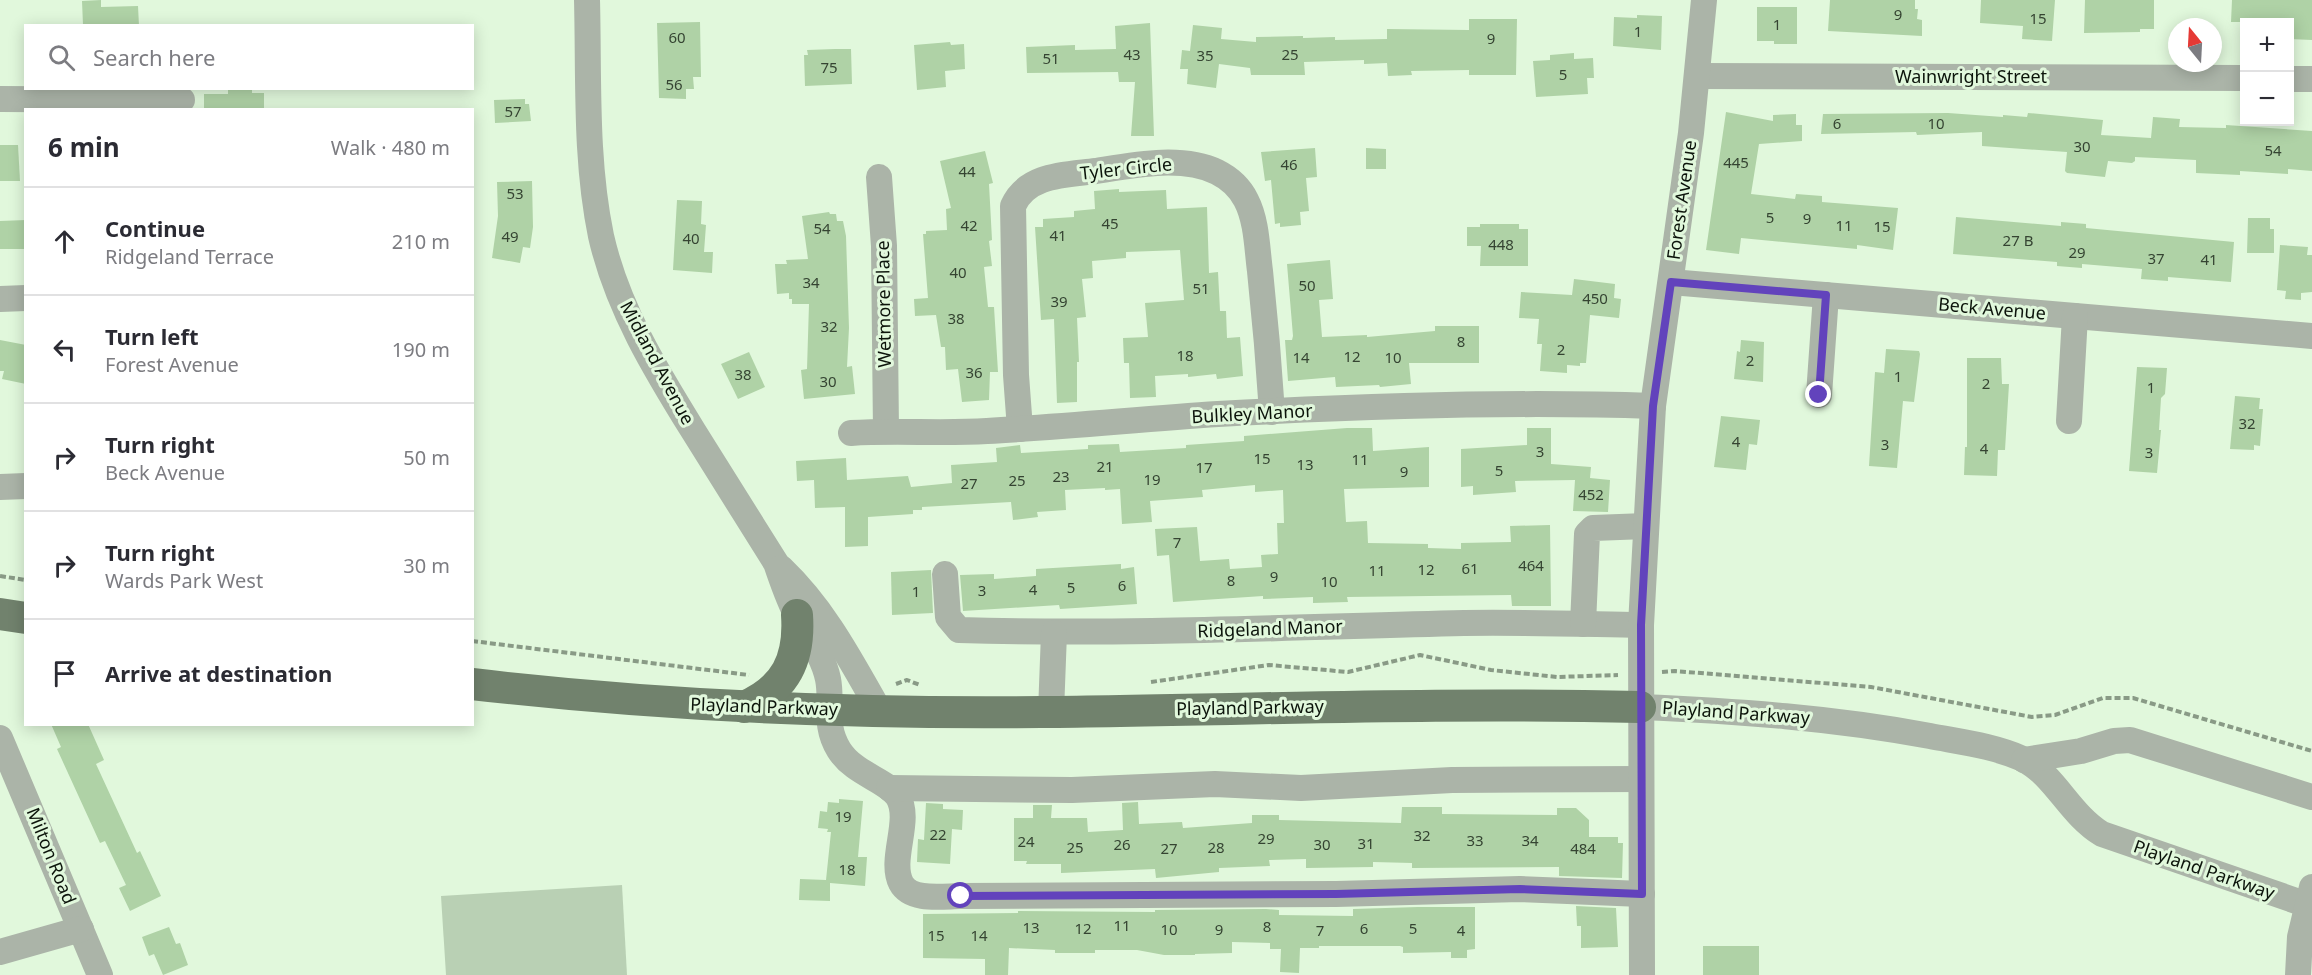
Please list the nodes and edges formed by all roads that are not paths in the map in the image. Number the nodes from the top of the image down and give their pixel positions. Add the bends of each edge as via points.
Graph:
1 (588, 0) edge
2 (1704, 0) edge
3 (1697, 76) junction
4 (2240, 78) edge
5 (2294, 79) edge
6 (2312, 79) edge
7 (0, 99) edge
8 (182, 99) edge
9 (879, 177) dead end
10 (1671, 282) junction
11 (1826, 295) junction
12 (24, 298) edge
13 (0, 299) edge
14 (2075, 316) junction
15 (2312, 336) edge
16 (1819, 395) dead end
17 (1653, 406) junction
18 (1272, 412) junction
19 (2070, 421) dead end
20 (1020, 429) junction
21 (886, 431) junction
22 (851, 433) dead end
23 (24, 486) edge
24 (0, 487) edge
25 (1646, 526) junction
26 (776, 563) junction
27 (945, 574) dead end
28 (0, 614) edge
29 (797, 615) junction
30 (24, 618) edge
31 (1583, 624) junction
32 (1641, 625) junction
33 (1054, 633) junction
34 (474, 684) edge
35 (744, 707) junction
36 (1640, 707) junction
37 (828, 710) junction
38 (879, 710) junction
39 (1052, 712) junction
40 (0, 738) edge
41 (2024, 760) junction
42 (1641, 779) junction
43 (889, 788) junction
44 (2312, 797) edge
45 (1642, 894) junction
46 (2310, 896) edge
47 (81, 929) junction
48 (0, 952) edge
49 (100, 975) edge
50 (1642, 975) edge
51 (2298, 975) edge

1 - 26 street, Midland Avenue via 594,191 613,276 627,312 667,387
2 - 3 street, Forest Avenue
3 - 4 street, Wainwright Street
3 - 10 street, Forest Avenue
5 - 6 street
7 - 8 street
9 - 21 street, Wetmore Place via 884,246
10 - 11 street, Beck Avenue
10 - 17 street, Forest Avenue
11 - 14 street, Beck Avenue
11 - 16 street
12 - 13 street
14 - 15 street, Beck Avenue
14 - 19 street
17 - 18 street, Bulkley Manor via 1546,404
17 - 25 street, Forest Avenue
18 - 20 street, Bulkley Manor
18 - 20 street, Tyler Circle via 1257,242 1247,201 1228,178 1216,171 1176,163 1151,164 1048,178 1017,197 1013,218
20 - 21 street, Bulkley Manor via 955,433
21 - 22 street, Bulkley Manor
23 - 24 street
25 - 31 street via 1593,528 1587,534
25 - 32 street, Forest Avenue
26 - 29 street, Midland Avenue
26 - 38 street, Midland Avenue via 822,613
27 - 33 street, Ridgeland Manor via 948,617 959,630
28 - 30 main road
29 - 35 main road via 798,636 785,676 762,699
29 - 37 street, Midland Avenue via 826,668
31 - 32 street, Ridgeland Manor
31 - 33 street, Ridgeland Manor
32 - 36 street, Forest Avenue
33 - 39 street
34 - 35 main road, Playland Parkway
35 - 37 main road, Playland Parkway
36 - 39 main road, Playland Parkway via 1432,705
36 - 41 street, Playland Parkway via 1867,725 1977,745
36 - 42 street, Forest Avenue
37 - 38 main road, Playland Parkway
37 - 43 street, Midland Avenue via 838,750 852,766
38 - 39 main road, Playland Parkway
40 - 47 street, Milton Road
41 - 44 street, Playland Parkway via 2130,740
41 - 46 street, Playland Parkway via 2040,770 2083,820 2102,834
42 - 43 street via 1452,780 1301,788 1215,784 1072,790
42 - 45 street, Forest Avenue
43 - 45 street via 902,808 898,858 902,883 919,896 1510,889
45 - 50 street, Forest Avenue
46 - 51 street, Playland Parkway via 2300,937
47 - 48 street
47 - 49 street, Milton Road

